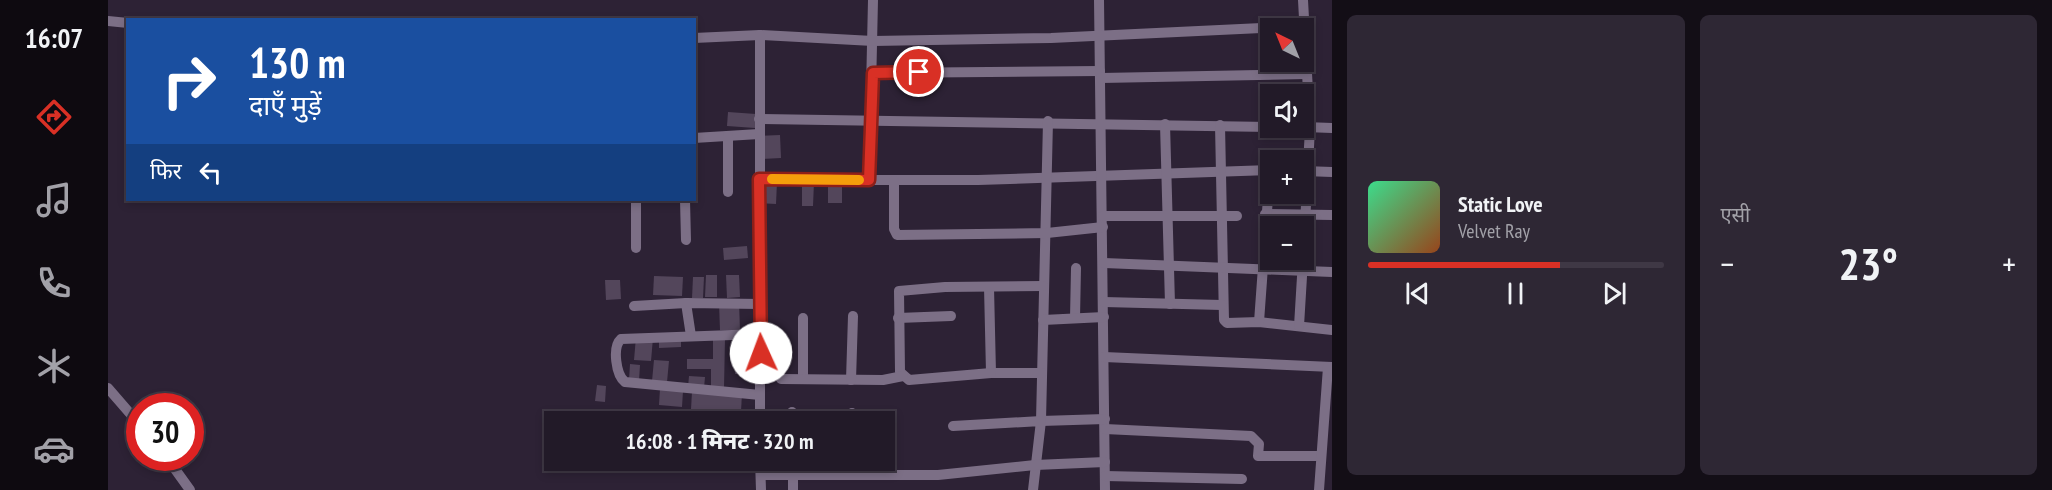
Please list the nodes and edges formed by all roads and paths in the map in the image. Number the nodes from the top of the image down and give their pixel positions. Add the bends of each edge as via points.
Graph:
1 (873, 0) edge
2 (1100, 0) edge
3 (1303, 0) edge
4 (1304, 18) edge
5 (108, 21) edge
6 (126, 23) edge
7 (1260, 28) edge
8 (760, 35) junction
9 (1100, 36) junction
10 (696, 38) edge
11 (873, 41) junction
12 (1307, 72) edge
13 (873, 73) junction
14 (1100, 74) junction
15 (1307, 75) junction
16 (1307, 84) edge
17 (759, 119) junction
18 (872, 120) junction
19 (1048, 122) junction
20 (1101, 123) junction
21 (1166, 124) junction
22 (1220, 126) junction
23 (1260, 127) edge
24 (1314, 127) edge
25 (1332, 128) edge
26 (759, 134) junction
27 (728, 136) junction
28 (696, 138) edge
29 (1260, 170) edge
30 (1220, 171) junction
31 (1314, 171) edge
32 (1332, 172) edge
33 (1167, 173) junction
34 (1103, 174) junction
35 (1048, 177) junction
36 (759, 179) junction
37 (869, 180) junction
38 (894, 181) junction
39 (728, 192) dead end
40 (636, 201) edge
41 (685, 201) edge
42 (1266, 204) edge
43 (1305, 204) edge
44 (1265, 214) joint
45 (1305, 215) junction
46 (1332, 215) edge
47 (1168, 216) junction
48 (1221, 216) junction
49 (1237, 216) dead end
50 (1103, 222) junction
51 (1047, 232) junction
52 (686, 240) dead end
53 (636, 248) dead end
54 (1104, 263) junction
55 (1169, 266) junction
56 (1076, 268) dead end
57 (1221, 268) junction
58 (1314, 268) edge
59 (1260, 269) edge
60 (1262, 270) edge
61 (1302, 270) edge
62 (1332, 272) edge
63 (1043, 286) junction
64 (989, 287) junction
65 (1104, 302) junction
66 (686, 303) junction
67 (760, 304) junction
68 (1170, 304) junction
69 (1222, 305) junction
70 (634, 306) dead end
71 (852, 315) dead end
72 (951, 316) dead end
73 (1104, 317) junction
74 (803, 318) dead end
75 (898, 318) junction
76 (1076, 318) junction
77 (1043, 320) junction
78 (1259, 322) junction
79 (1299, 326) junction
80 (1332, 330) edge
81 (760, 334) junction
82 (691, 336) junction
83 (1104, 357) junction
84 (1330, 367) edge
85 (992, 373) junction
86 (1042, 373) junction
87 (903, 376) junction
88 (781, 379) dead end
89 (803, 379) junction
90 (851, 380) junction
91 (108, 388) edge
92 (1329, 394) edge
93 (760, 395) junction
94 (126, 409) edge
95 (760, 411) edge
96 (1041, 421) junction
97 (1105, 424) junction
98 (953, 426) dead end
99 (1321, 456) junction
100 (1105, 462) junction
101 (1035, 465) junction
102 (176, 471) edge
103 (761, 471) edge
104 (854, 473) joint
105 (793, 474) junction
106 (761, 475) junction
107 (1105, 476) junction
108 (1242, 479) dead end
109 (190, 490) edge
110 (761, 490) edge
111 (794, 490) edge
112 (1033, 490) edge
113 (1105, 490) edge
114 (1319, 490) edge

1 - 11 street
2 - 9 street
3 - 4 street
5 - 6 street
7 - 9 street
8 - 10 street
8 - 11 street
8 - 17 street
9 - 11 street
9 - 14 street
11 - 13 street
12 - 15 street
13 - 14 street
13 - 18 street
14 - 15 street
14 - 20 street
15 - 16 street
17 - 18 street
17 - 26 street
18 - 19 street
18 - 37 street
19 - 20 street
19 - 35 street
20 - 21 street
20 - 34 street
21 - 22 street
21 - 33 street
22 - 23 street
22 - 30 street
24 - 25 street
26 - 27 street
26 - 36 street
27 - 28 street
27 - 39 street
29 - 30 street
30 - 33 street
30 - 48 street
31 - 32 street
33 - 34 street
33 - 47 street
34 - 35 street
34 - 50 street
35 - 38 street
35 - 51 street
36 - 37 street
36 - 67 street
37 - 38 street
38 - 51 street via 897,235
40 - 53 street
41 - 52 street
42 - 44 street
43 - 45 street
44 - 45 street
45 - 46 street
47 - 48 street
47 - 50 street
47 - 55 street
48 - 49 street
48 - 57 street
50 - 51 street
50 - 54 street
51 - 63 street
54 - 55 street
54 - 65 street
55 - 57 street
55 - 68 street
56 - 76 street
57 - 59 street
57 - 69 street
58 - 62 street
60 - 78 street
61 - 79 street
63 - 64 street
63 - 77 street
64 - 75 street via 900,289
64 - 85 street
65 - 68 street
65 - 73 street
66 - 67 street
66 - 70 street
66 - 82 street
67 - 81 street
68 - 69 street
69 - 78 street via 1226,322
71 - 90 street
72 - 75 street
73 - 76 street
73 - 83 street
74 - 89 street
75 - 87 street
76 - 77 street
77 - 86 street
78 - 79 street
79 - 80 street
81 - 82 street
81 - 93 street
82 - 93 street via 617,341 620,378 625,382 682,389
83 - 84 street
83 - 97 street
84 - 92 street
85 - 86 street
85 - 87 street via 909,380
86 - 96 street
87 - 90 street
88 - 89 street
89 - 90 street
91 - 94 street
92 - 99 street
93 - 95 street
96 - 97 street
96 - 98 street
96 - 101 street
97 - 99 street via 1251,436 1259,444 1258,456
97 - 100 street
99 - 114 street
100 - 101 street
100 - 107 street
101 - 104 street via 938,475
101 - 112 street
102 - 109 street
103 - 106 street
104 - 105 street
105 - 106 street
105 - 111 street
106 - 110 street
107 - 108 street
107 - 113 street

